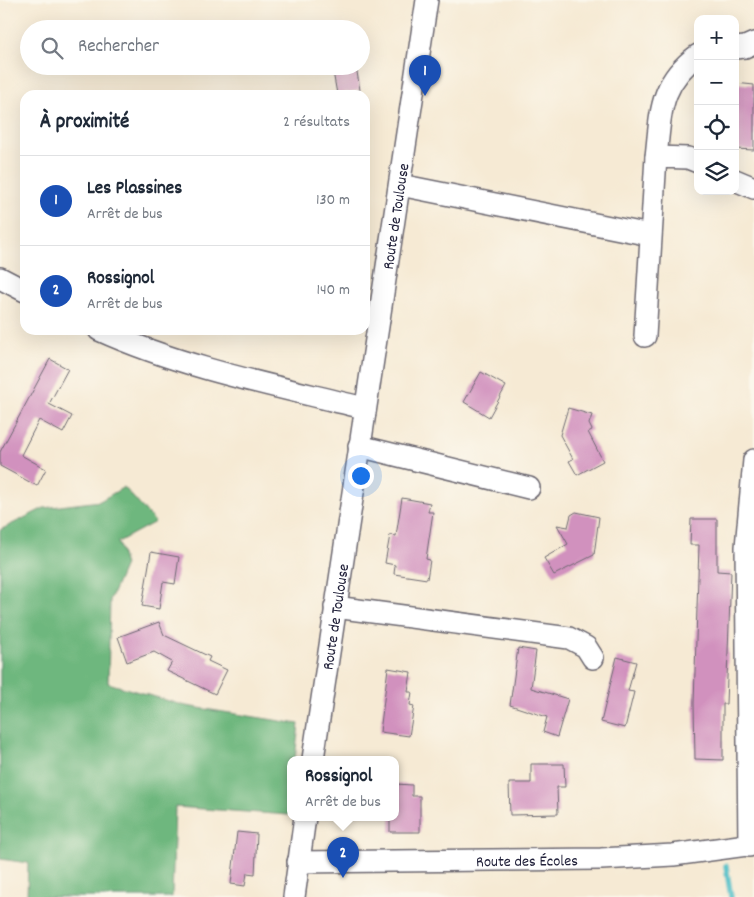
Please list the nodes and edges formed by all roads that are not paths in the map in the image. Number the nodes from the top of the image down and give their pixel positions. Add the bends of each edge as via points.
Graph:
1 (427, 0) edge
2 (754, 43) edge
3 (739, 48) edge
4 (694, 58) edge
5 (656, 157) junction
6 (694, 160) edge
7 (739, 182) edge
8 (400, 185) junction
9 (754, 188) edge
10 (650, 235) junction
11 (0, 278) edge
12 (20, 288) edge
13 (111, 335) edge
14 (646, 336) dead end
15 (364, 408) junction
16 (359, 446) junction
17 (754, 460) edge
18 (529, 488) dead end
19 (335, 607) junction
20 (593, 658) dead end
21 (313, 756) edge
22 (304, 821) edge
23 (751, 845) edge
24 (298, 862) junction
25 (294, 897) edge

1 - 8 street, Route de Toulouse
2 - 3 street
4 - 5 street via 682,66 671,81 661,112
5 - 6 street
5 - 10 street
7 - 9 street
8 - 10 street
8 - 15 street, Route de Toulouse
10 - 14 street
11 - 12 street
13 - 15 street via 198,366
15 - 16 street, Route de Toulouse
16 - 18 street
16 - 19 street, Route de Toulouse
17 - 23 street via 746,547
19 - 20 street via 569,638 586,647
19 - 21 street, Route de Toulouse
22 - 24 street
23 - 24 street, Route des Écoles via 673,855 602,859
24 - 25 street

